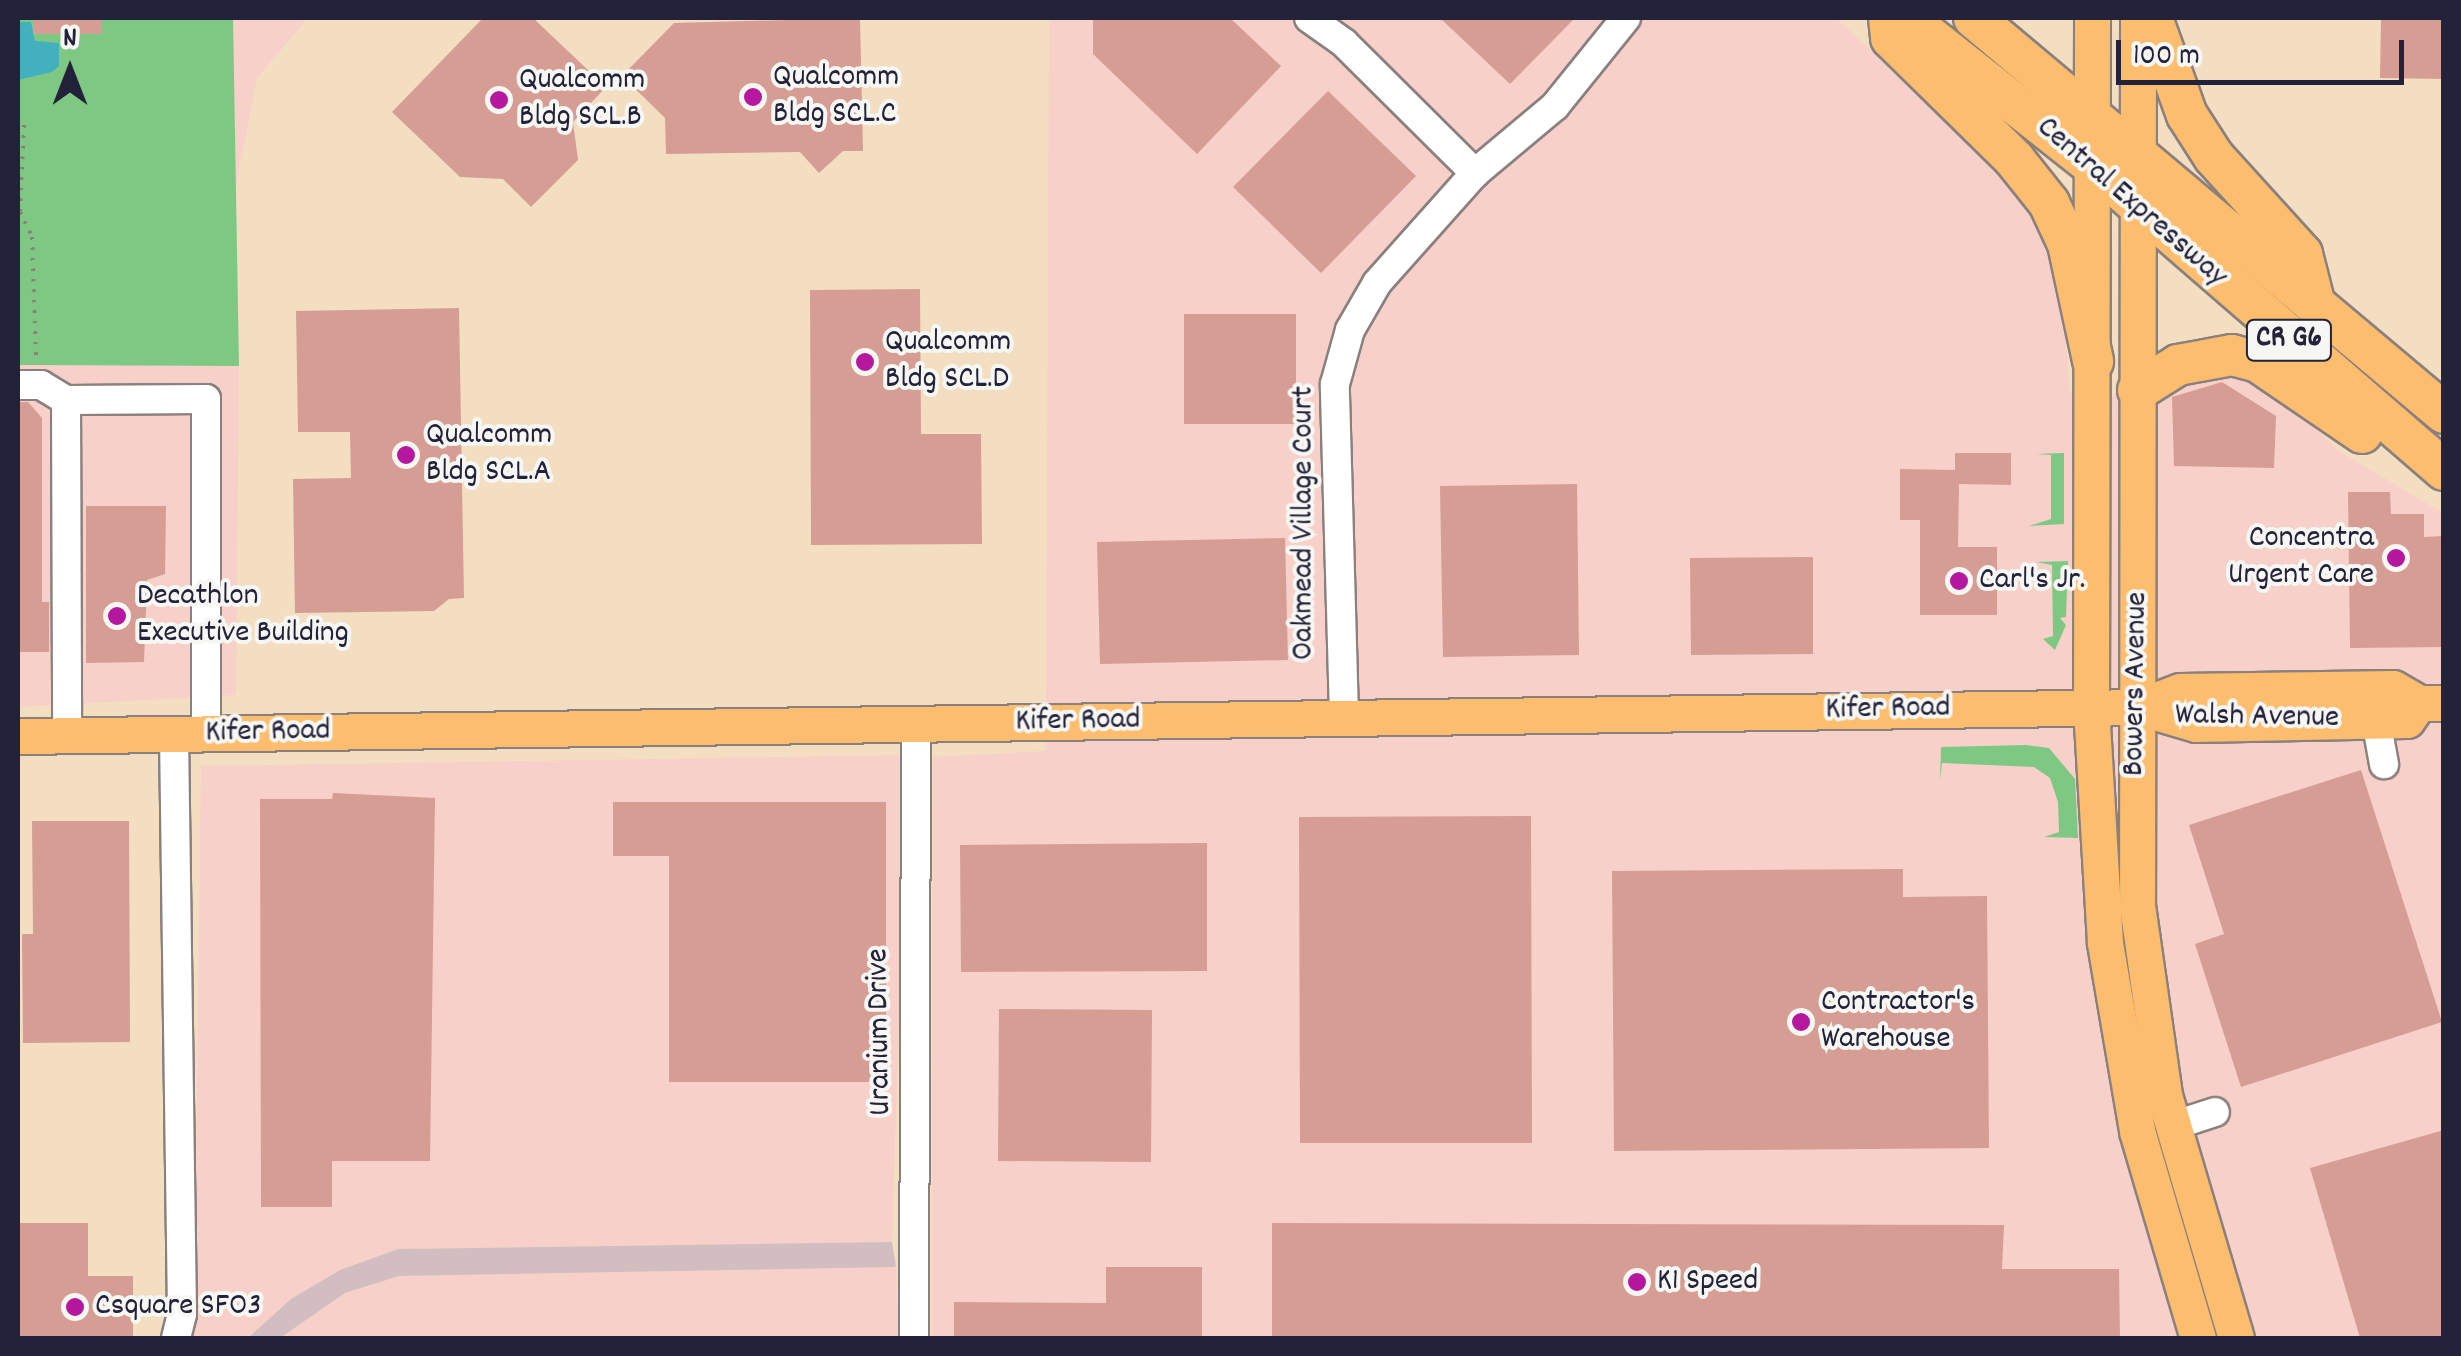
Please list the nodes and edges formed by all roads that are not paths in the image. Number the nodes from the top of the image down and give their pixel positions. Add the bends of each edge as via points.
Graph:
1 (1309, 18) edge
2 (1626, 18) edge
3 (1889, 18) edge
4 (1906, 18) edge
5 (1974, 18) edge
6 (2092, 18) edge
7 (2138, 18) edge
8 (2152, 18) edge
9 (2092, 119) junction
10 (2139, 158) junction
11 (2092, 165) junction
12 (1475, 174) junction
13 (2138, 208) junction
14 (2314, 301) junction
15 (2094, 361) junction
16 (18, 386) edge
17 (2138, 390) junction
18 (66, 400) junction
19 (2444, 412) edge
20 (2444, 472) edge
21 (2431, 703) edge
22 (2091, 707) junction
23 (2138, 707) junction
24 (1344, 716) junction
25 (2376, 720) junction
26 (916, 725) junction
27 (190, 734) junction
28 (18, 736) edge
29 (67, 736) junction
30 (2384, 764) dead end
31 (2216, 1112) dead end
32 (2172, 1126) junction
33 (176, 1338) edge
34 (914, 1338) edge
35 (2198, 1338) edge
36 (2236, 1338) edge

1 - 12 street via 1344,43
2 - 12 street, Oakmead Village Court via 1554,106
3 - 15 highway via 1890,38 2014,159 2048,203 2068,244
4 - 11 highway, Central Expressway / CR G6
5 - 9 highway, Central Expressway / CR G6
6 - 9 main road, Bowers Avenue
7 - 10 main road, Bowers Avenue
8 - 14 highway via 2187,115 2214,156 2302,254
9 - 10 highway, Central Expressway / CR G6
9 - 11 main road, Bowers Avenue
10 - 13 main road, Bowers Avenue
10 - 14 highway, Central Expressway / CR G6
11 - 13 highway, Central Expressway / CR G6
11 - 15 main road, Bowers Avenue
12 - 24 street, Oakmead Village Court via 1377,282 1350,330 1336,384
13 - 17 main road, Bowers Avenue
13 - 20 highway, Central Expressway / CR G6
14 - 19 highway, Central Expressway / CR G6
15 - 22 main road, Bowers Avenue
16 - 18 street via 41,386
17 - 20 highway via 2209,355 2245,359 2383,448
17 - 23 main road, Bowers Avenue
18 - 27 street via 206,399
18 - 29 street
21 - 23 main road, Walsh Avenue via 2394,688 2180,691
21 - 25 main road, Walsh Avenue via 2406,720
22 - 23 main road, Kifer Road
22 - 24 main road, Kifer Road
22 - 35 main road, Bowers Avenue via 2116,1036 2164,1233
23 - 25 main road, Walsh Avenue via 2178,723
23 - 32 main road, Bowers Avenue via 2137,905 2146,998
24 - 26 main road, Kifer Road
25 - 30 street
26 - 27 main road, Kifer Road
26 - 34 street, Uranium Drive
27 - 29 main road, Kifer Road
27 - 33 street via 182,1314
28 - 29 main road, Kifer Road
31 - 32 street
32 - 36 main road, Bowers Avenue

